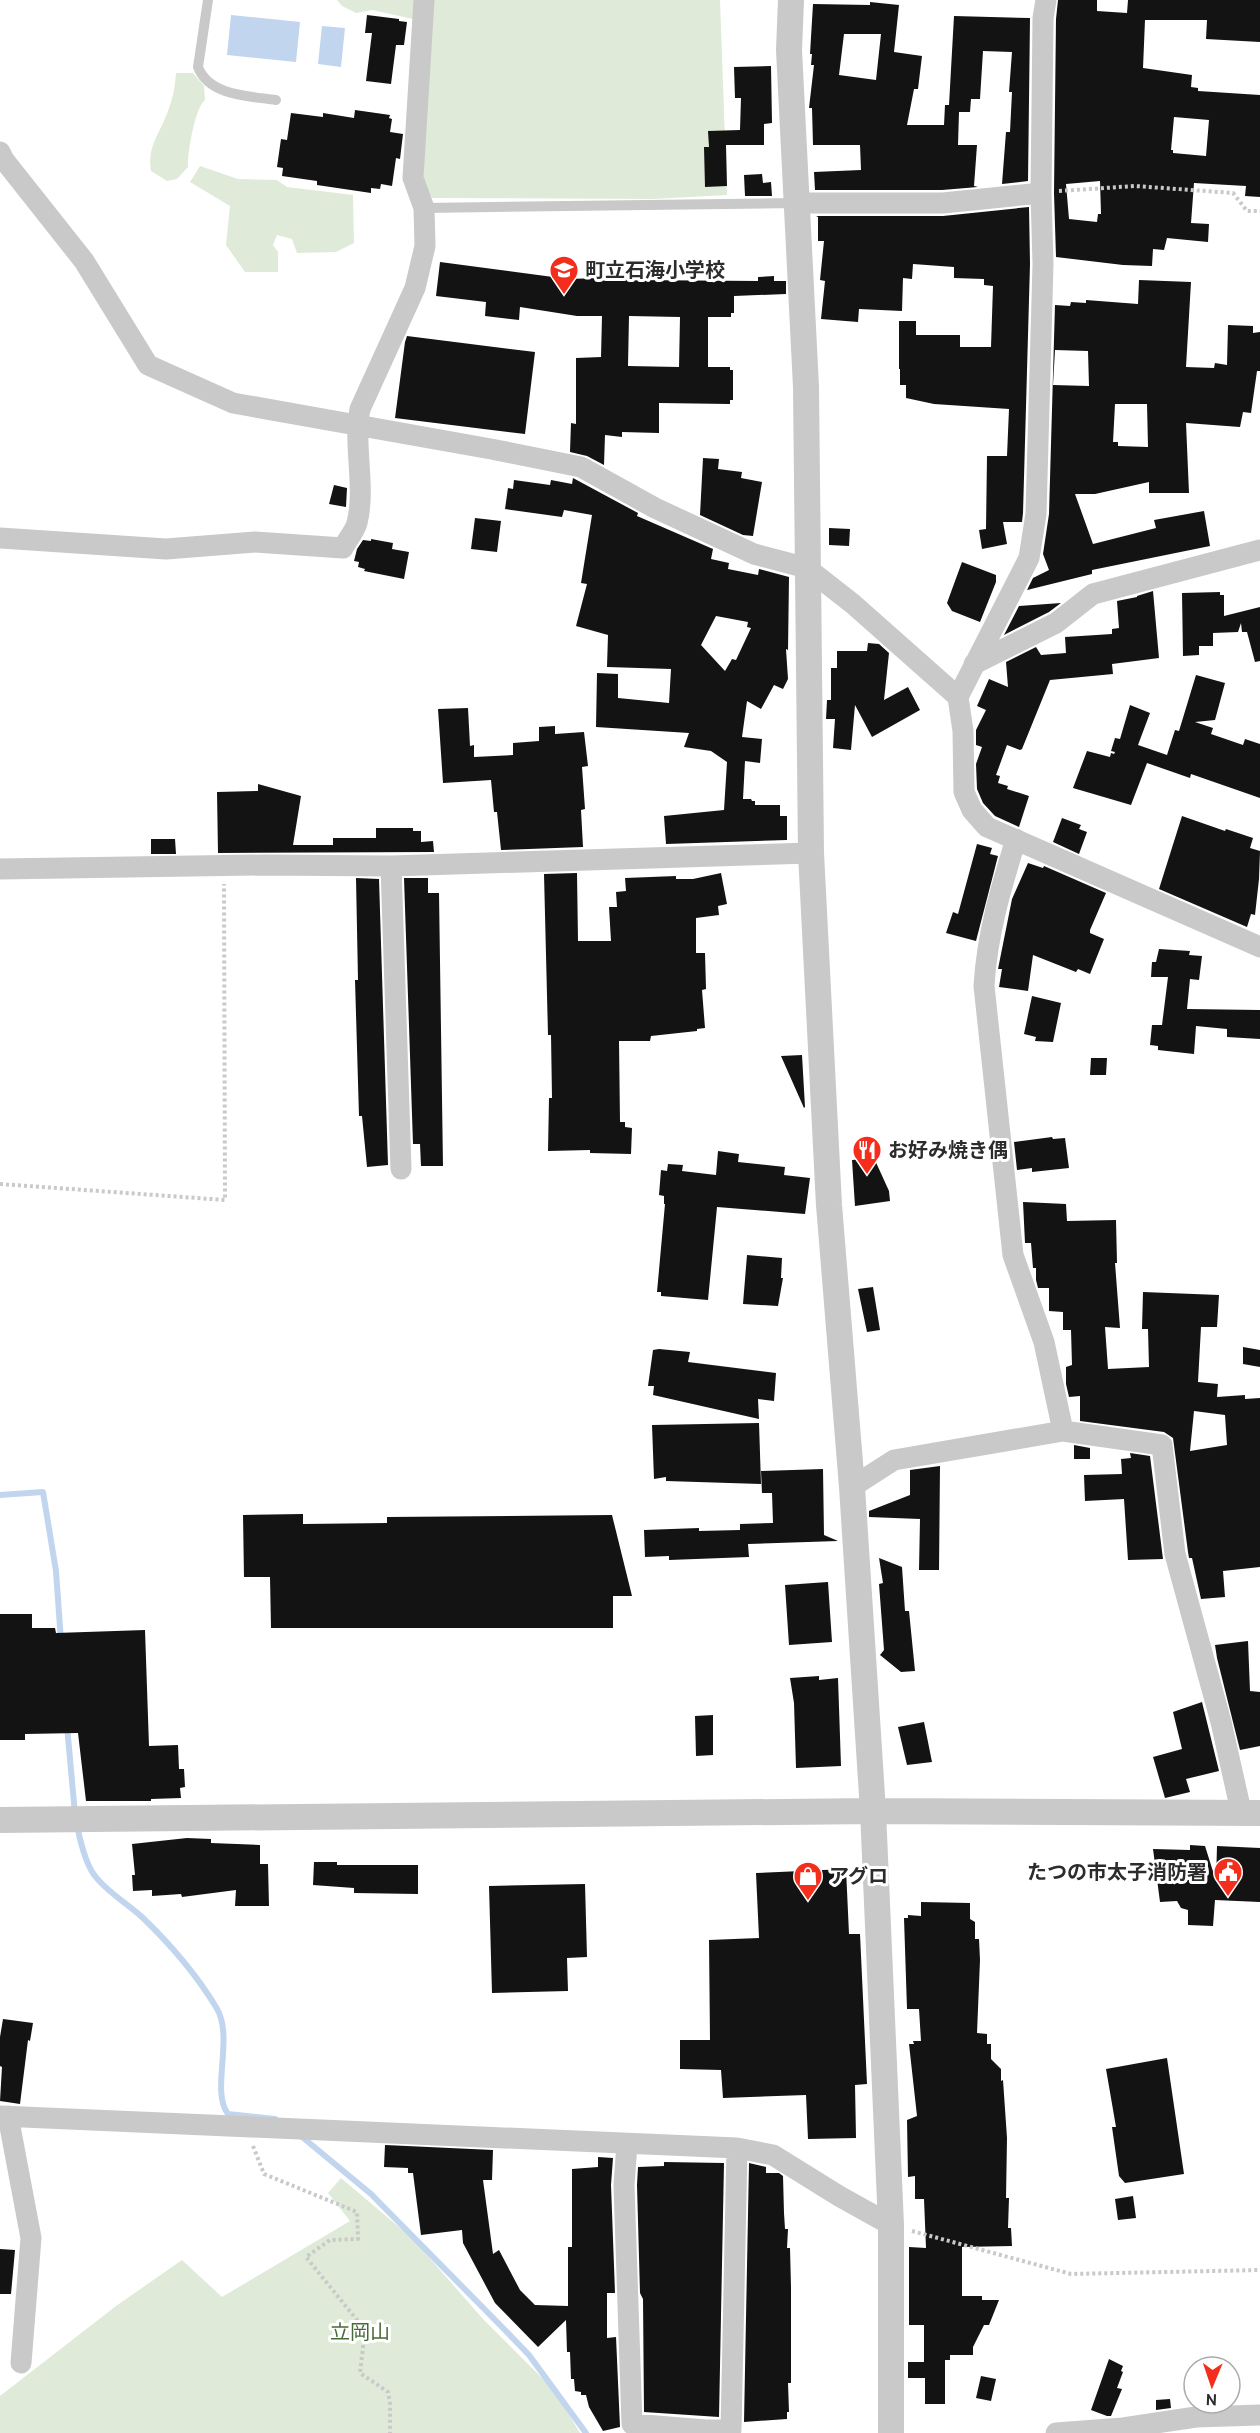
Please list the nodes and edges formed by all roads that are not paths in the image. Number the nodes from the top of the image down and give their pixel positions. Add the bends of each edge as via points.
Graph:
1 (208, 0) edge
2 (424, 0) edge
3 (791, 0) edge
4 (1046, 0) edge
5 (276, 100) dead end
6 (0, 152) edge
7 (1041, 193) junction
8 (796, 203) junction
9 (424, 208) junction
10 (357, 426) junction
11 (0, 538) edge
12 (1260, 550) edge
13 (807, 568) junction
14 (974, 664) junction
15 (958, 697) junction
16 (1016, 839) junction
17 (811, 853) junction
18 (391, 866) junction
19 (0, 869) edge
20 (1260, 947) edge
21 (401, 1169) dead end
22 (1063, 1431) junction
23 (852, 1487) junction
24 (873, 1811) junction
25 (1250, 1812) edge
26 (0, 1820) edge
27 (4, 2116) edge
28 (627, 2144) junction
29 (737, 2148) junction
30 (891, 2225) junction
31 (21, 2363) dead end
32 (1260, 2415) edge
33 (1123, 2431) edge
34 (891, 2433) edge
35 (1056, 2433) edge

1 - 5 lane via 198,67 202,77 222,91
2 - 9 street via 413,178
3 - 8 street via 789,50
4 - 7 street
6 - 10 street via 84,261 148,365 233,403
7 - 8 street via 943,203
7 - 14 street via 1043,264 1036,514 1029,558
8 - 9 lane
8 - 13 street via 806,387
9 - 10 street via 426,246 415,288 360,409
10 - 11 street via 357,524 343,548 255,542 166,549
10 - 13 street via 581,468 754,554
12 - 14 street via 1093,594 1056,623
13 - 15 street
13 - 17 street
14 - 15 street
15 - 16 street via 964,792 972,810 987,827
16 - 20 street
16 - 22 street via 994,908 984,986 1013,1255 1044,1342
17 - 18 street
17 - 23 street via 829,1205
18 - 19 street
18 - 21 street
22 - 23 street via 894,1460
22 - 25 street via 1162,1445 1175,1554
23 - 24 street
24 - 25 street
24 - 26 street
24 - 30 street
27 - 28 street
27 - 31 street via 31,2238
28 - 29 street
28 - 29 street via 624,2185 632,2424 706,2430 731,2430
29 - 30 street via 773,2156
30 - 34 street
32 - 33 street via 1196,2417
33 - 35 street

